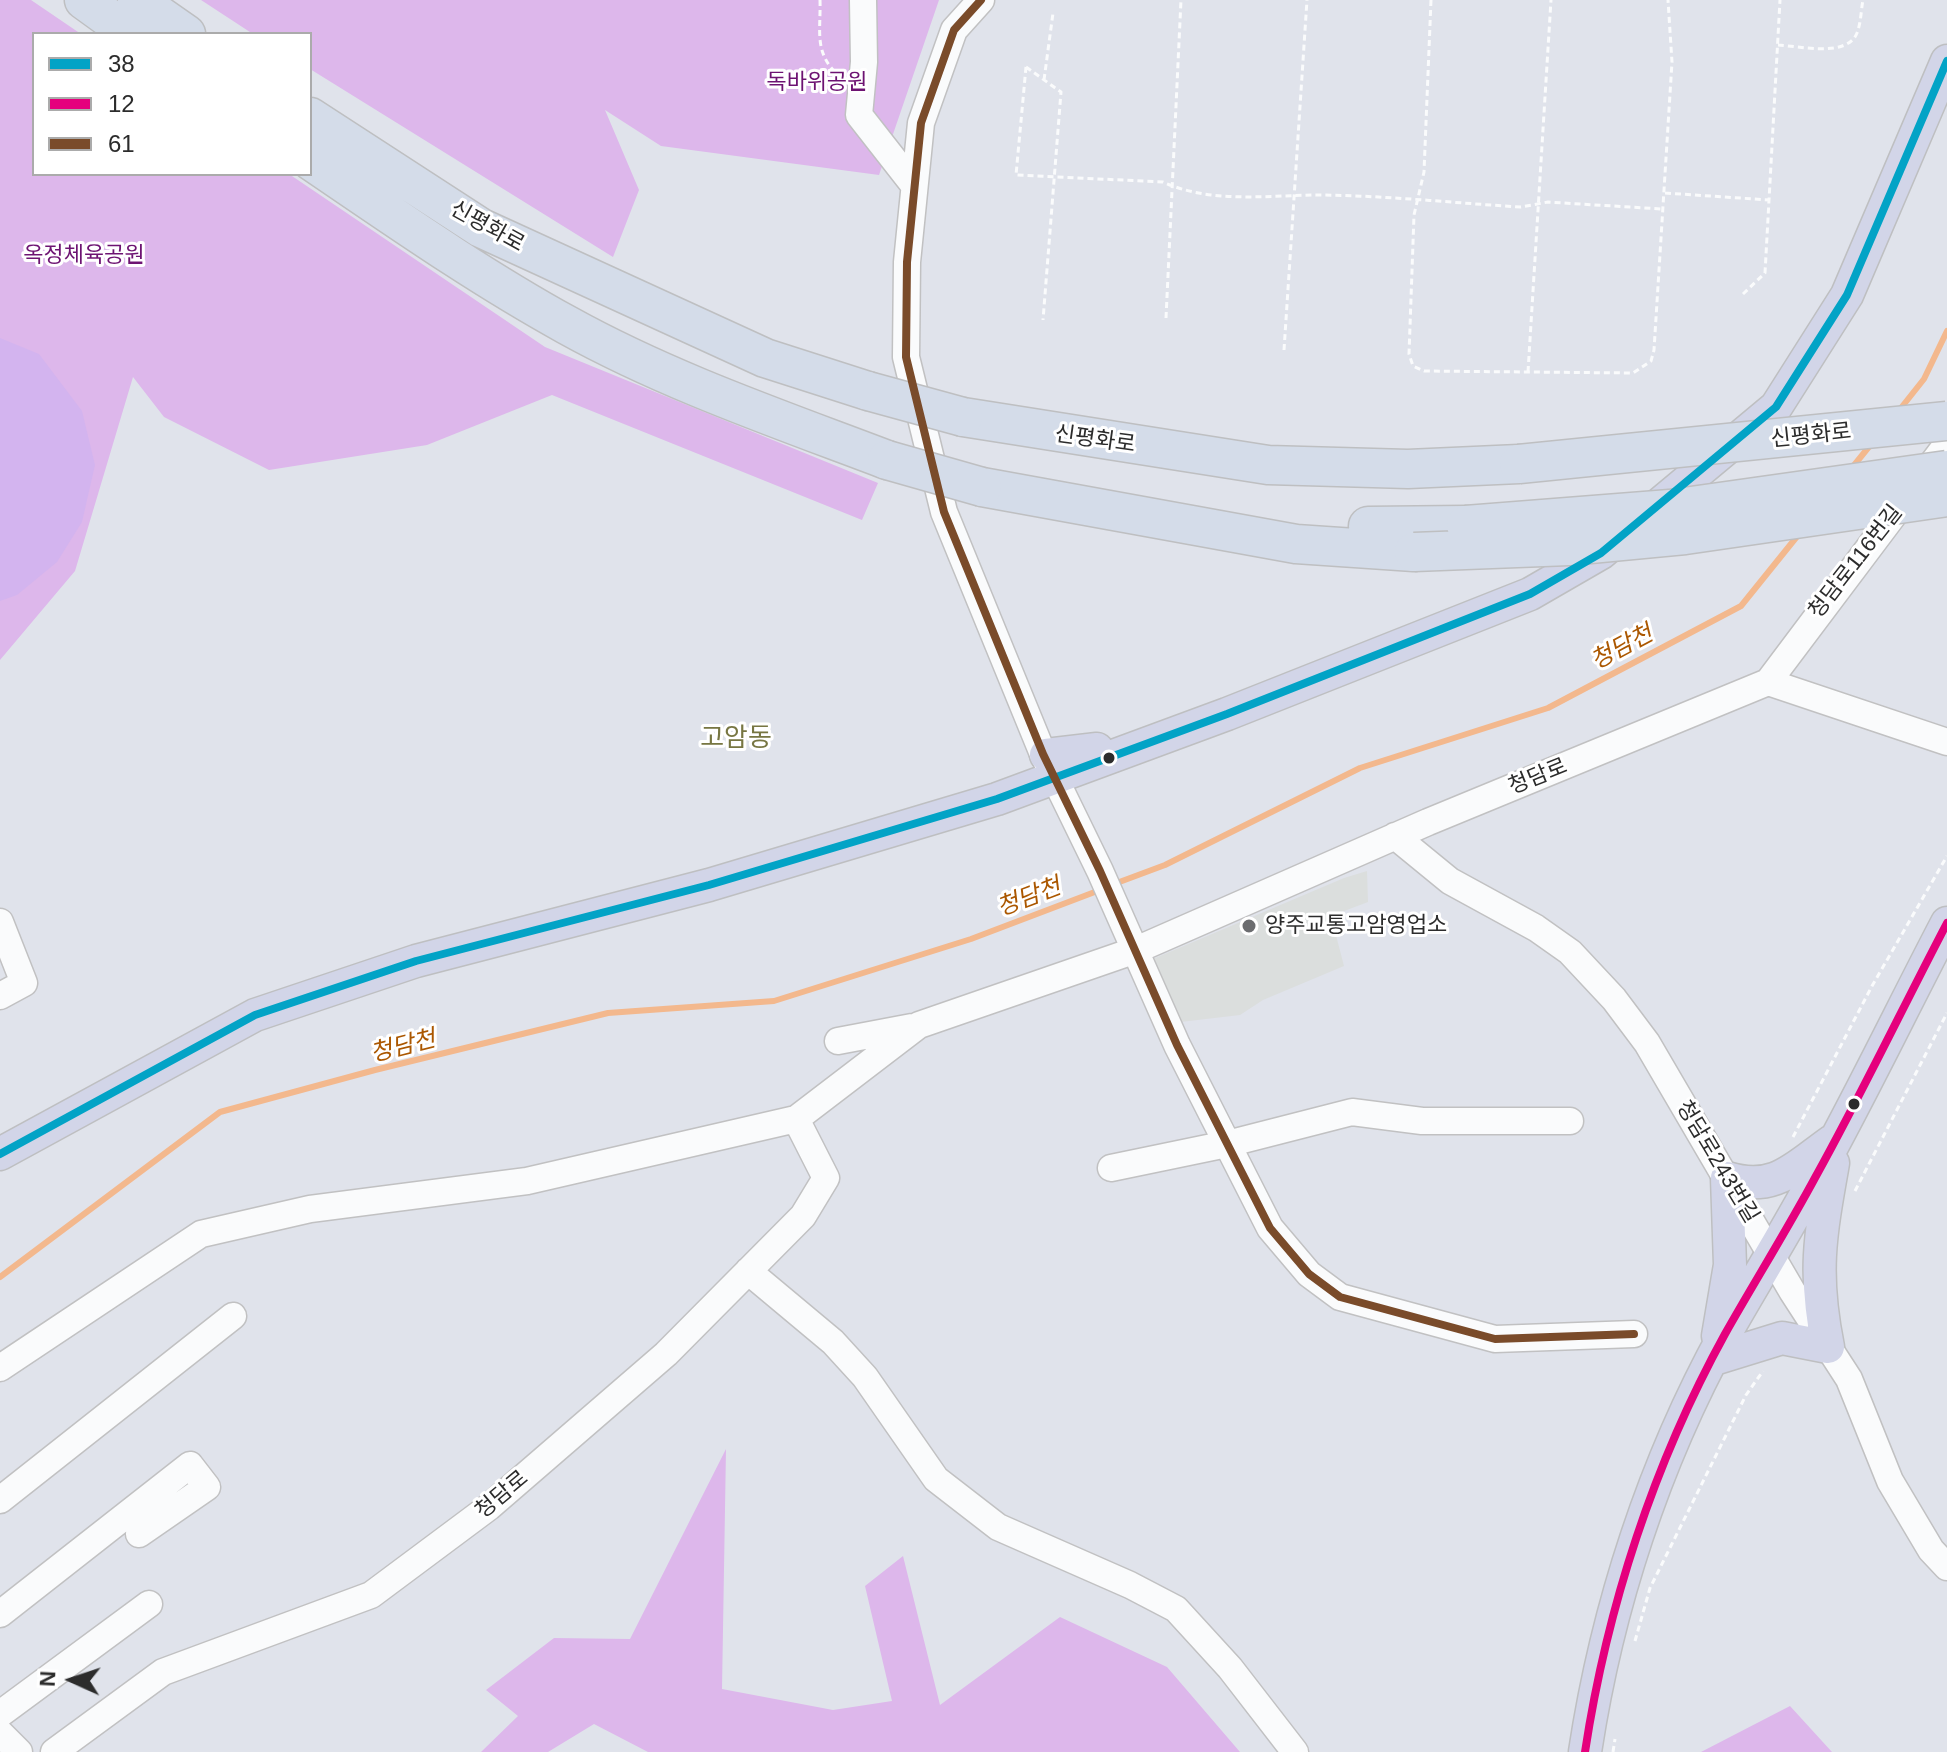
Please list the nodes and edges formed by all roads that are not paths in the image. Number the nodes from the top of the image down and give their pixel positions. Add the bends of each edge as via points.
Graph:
1 (84, 0) edge
2 (137, 0) edge
3 (863, 0) edge
4 (981, 0) edge
5 (128, 32) edge
6 (183, 32) edge
7 (1947, 61) edge
8 (312, 118) edge
9 (312, 161) edge
10 (913, 184) junction
11 (1947, 421) edge
12 (1947, 444) edge
13 (1947, 470) edge
14 (1947, 497) edge
15 (1198, 529) junction
16 (1768, 682) junction
17 (1947, 742) edge
18 (1048, 763) junction
19 (1395, 836) junction
20 (0, 922) edge
21 (1947, 923) edge
22 (1133, 944) junction
23 (0, 996) edge
24 (919, 1025) junction
25 (838, 1041) dead end
26 (796, 1119) junction
27 (1570, 1121) dead end
28 (1838, 1136) junction
29 (1227, 1144) junction
30 (0, 1154) edge
31 (1111, 1168) dead end
32 (1727, 1178) junction
33 (1773, 1255) junction
34 (748, 1271) junction
35 (233, 1316) dead end
36 (1634, 1334) dead end
37 (1828, 1347) junction
38 (1714, 1359) junction
39 (0, 1368) edge
40 (0, 1500) edge
41 (139, 1534) dead end
42 (1947, 1567) edge
43 (149, 1604) dead end
44 (0, 1614) edge
45 (0, 1714) edge
46 (0, 1733) edge
47 (19, 1752) edge
48 (54, 1752) edge
49 (1295, 1752) edge
50 (1585, 1752) edge

1 - 5 highway
2 - 6 highway
3 - 10 street via 859,115
4 - 10 street via 954,30 921,123
7 - 18 main road via 1847,295 1776,407 1601,553 1530,594 1144,744
8 - 11 highway, 신평화로, bridge via 481,228 765,358 963,417 1268,465 1408,469 1519,464
9 - 15 highway, 신평화로, bridge via 567,326 719,397 887,460 982,487
10 - 18 street via 906,357 944,512
12 - 16 street, 청담로116번길
13 - 15 highway, 신평화로, bridge via 1670,509 1466,525
14 - 15 highway, 신평화로, bridge via 1685,535 1569,546 1414,552 1296,544
16 - 17 street
16 - 19 street, 청담로
18 - 22 street
18 - 30 main road via 997,799 709,885 416,961 255,1015
19 - 22 street, 청담로
19 - 32 street, 청담로243번길 via 1450,881 1570,952 1647,1043
20 - 23 street via 24,983
21 - 28 main road
22 - 24 street, 청담로
22 - 29 street
24 - 25 street
24 - 26 street, 청담로
26 - 34 street, 청담로 via 826,1178 803,1216
26 - 39 street, 청담로 via 527,1181 310,1209 201,1234
27 - 29 street via 1422,1121 1352,1112
28 - 32 main road via 1764,1185
28 - 33 main road
28 - 37 main road via 1816,1264
29 - 31 street
29 - 36 street via 1270,1228 1309,1274 1340,1297 1495,1339
32 - 33 street, 청담로243번길
32 - 38 main road via 1730,1265
33 - 37 street, 청담로243번길
33 - 38 main road
34 - 48 street, 청담로 via 666,1354 513,1486 371,1595 163,1672
34 - 49 street via 833,1342 865,1377 936,1479 998,1527 1176,1609
35 - 40 street
37 - 38 main road via 1782,1338
37 - 42 street, 청담로243번길 via 1849,1379 1890,1481
38 - 50 main road via 1633,1546 1606,1638
41 - 44 street via 207,1487 190,1465
43 - 45 street
46 - 47 street

